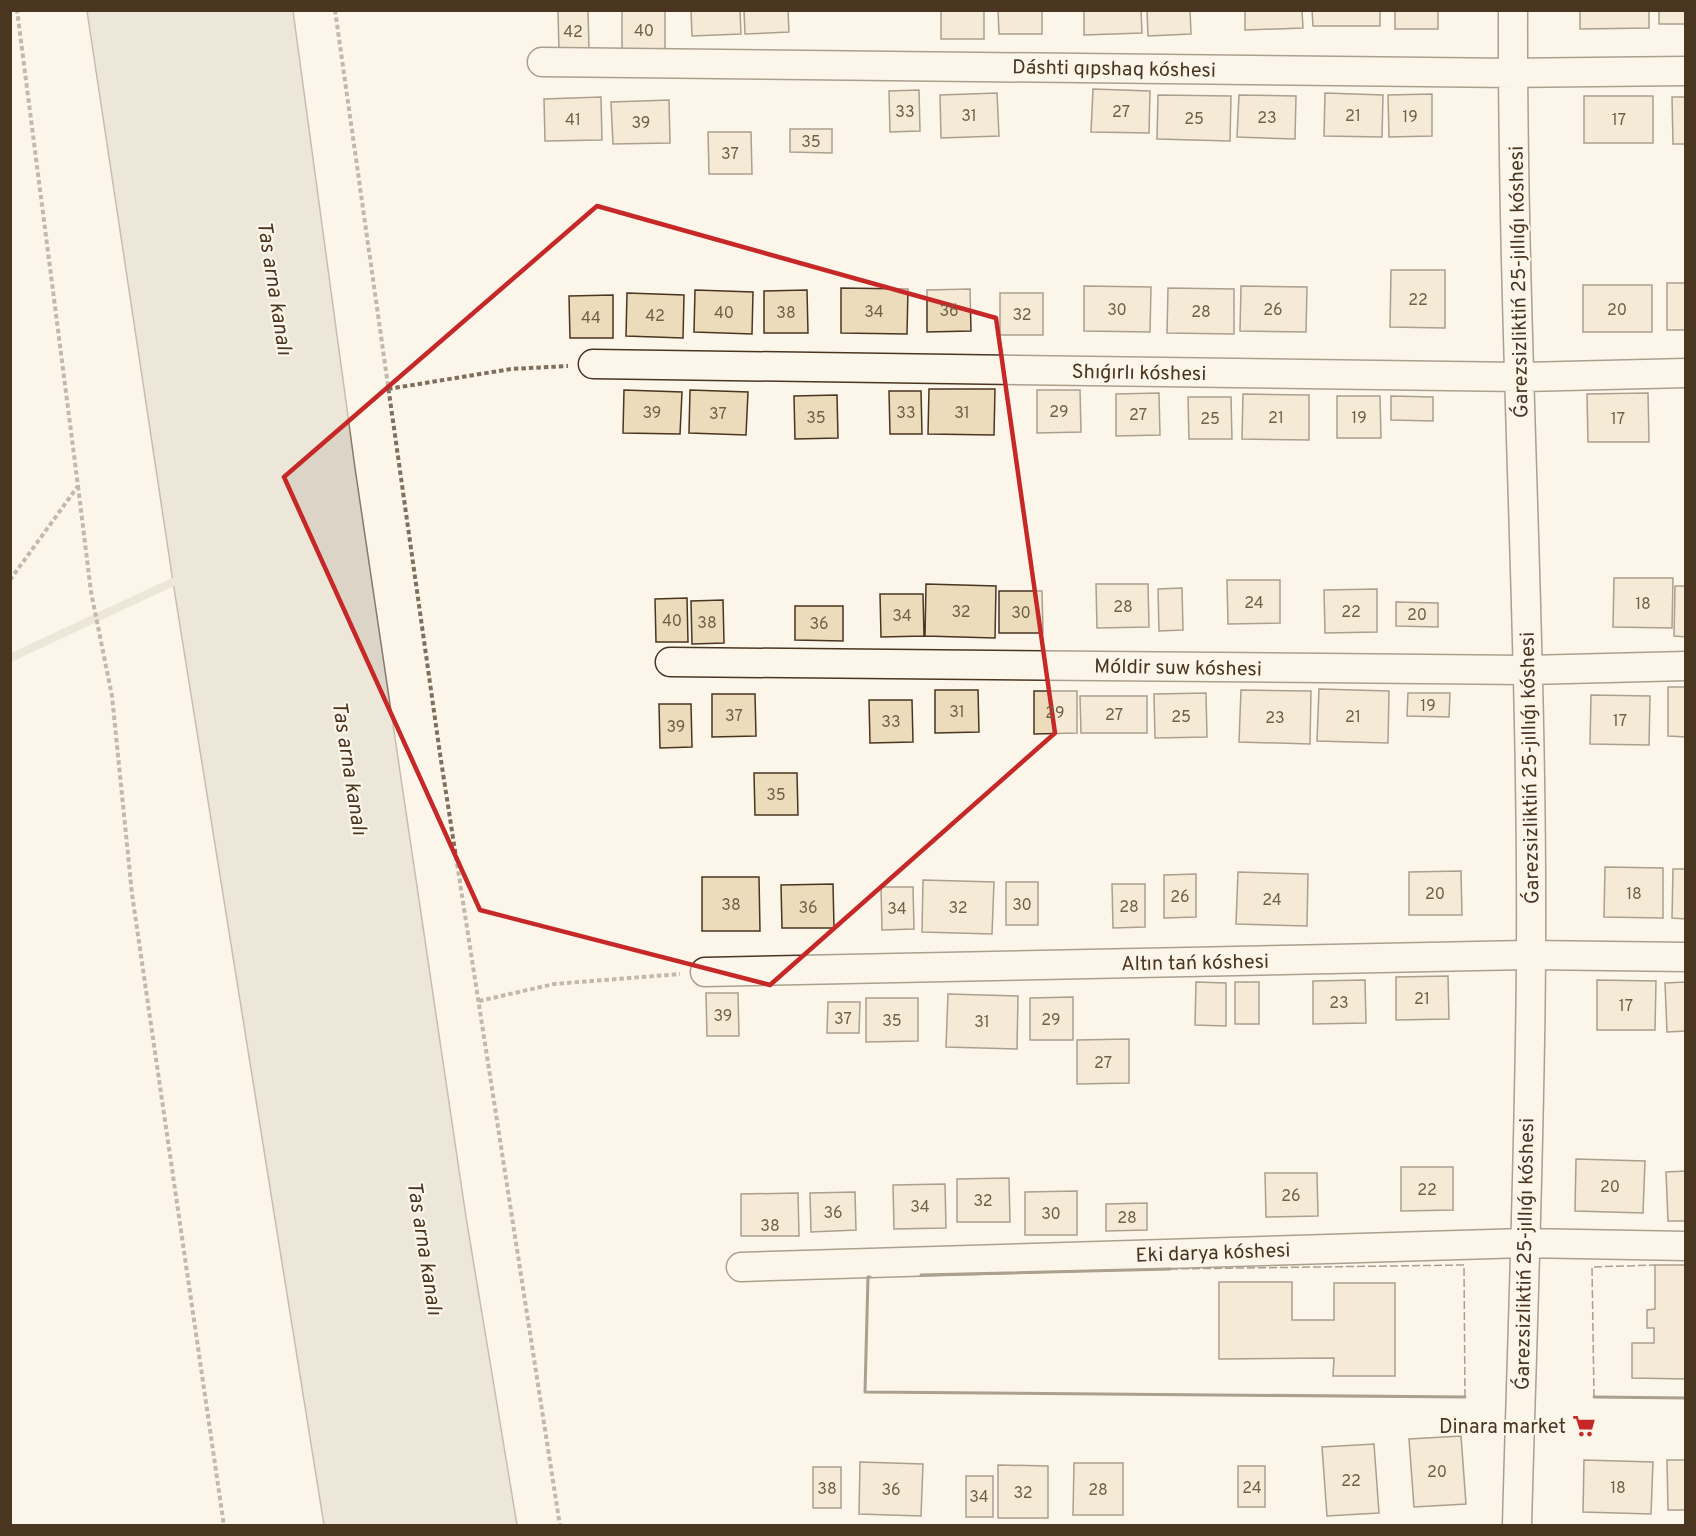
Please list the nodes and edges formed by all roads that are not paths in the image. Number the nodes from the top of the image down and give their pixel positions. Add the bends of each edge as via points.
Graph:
1 (1513, 10) edge
2 (542, 62) dead end
3 (1686, 70) edge
4 (1513, 73) junction
5 (593, 364) road end
6 (1686, 374) edge
7 (1520, 377) junction
8 (670, 662) dead end
9 (1686, 666) edge
10 (1528, 670) junction
11 (1531, 955) junction
12 (1686, 957) edge
13 (705, 972) road end
14 (1524, 1243) junction
15 (1686, 1246) edge
16 (741, 1267) dead end
17 (1517, 1526) edge

1 - 4 street, Ǵarezsizliktiń 25-jıllıǵı kóshesi
2 - 4 street, Dáshti qıpshaq kóshesi
3 - 4 street, Dáshti qıpshaq kóshesi
4 - 7 street, Ǵarezsizliktiń 25-jıllıǵı kóshesi
5 - 7 street, Shıǵırlı kóshesi
6 - 7 street, Shıǵırlı kóshesi
7 - 10 street, Ǵarezsizliktiń 25-jıllıǵı kóshesi
8 - 10 street, Móldir suw kóshesi
9 - 10 street, Móldir suw kóshesi
10 - 11 street, Ǵarezsizliktiń 25-jıllıǵı kóshesi
11 - 12 street, Altın tań kóshesi
11 - 13 street, Altın tań kóshesi
11 - 14 street, Ǵarezsizliktiń 25-jıllıǵı kóshesi
14 - 15 street, Eki darya kóshesi
14 - 16 street, Eki darya kóshesi
14 - 17 street, Ǵarezsizliktiń 25-jıllıǵı kóshesi

